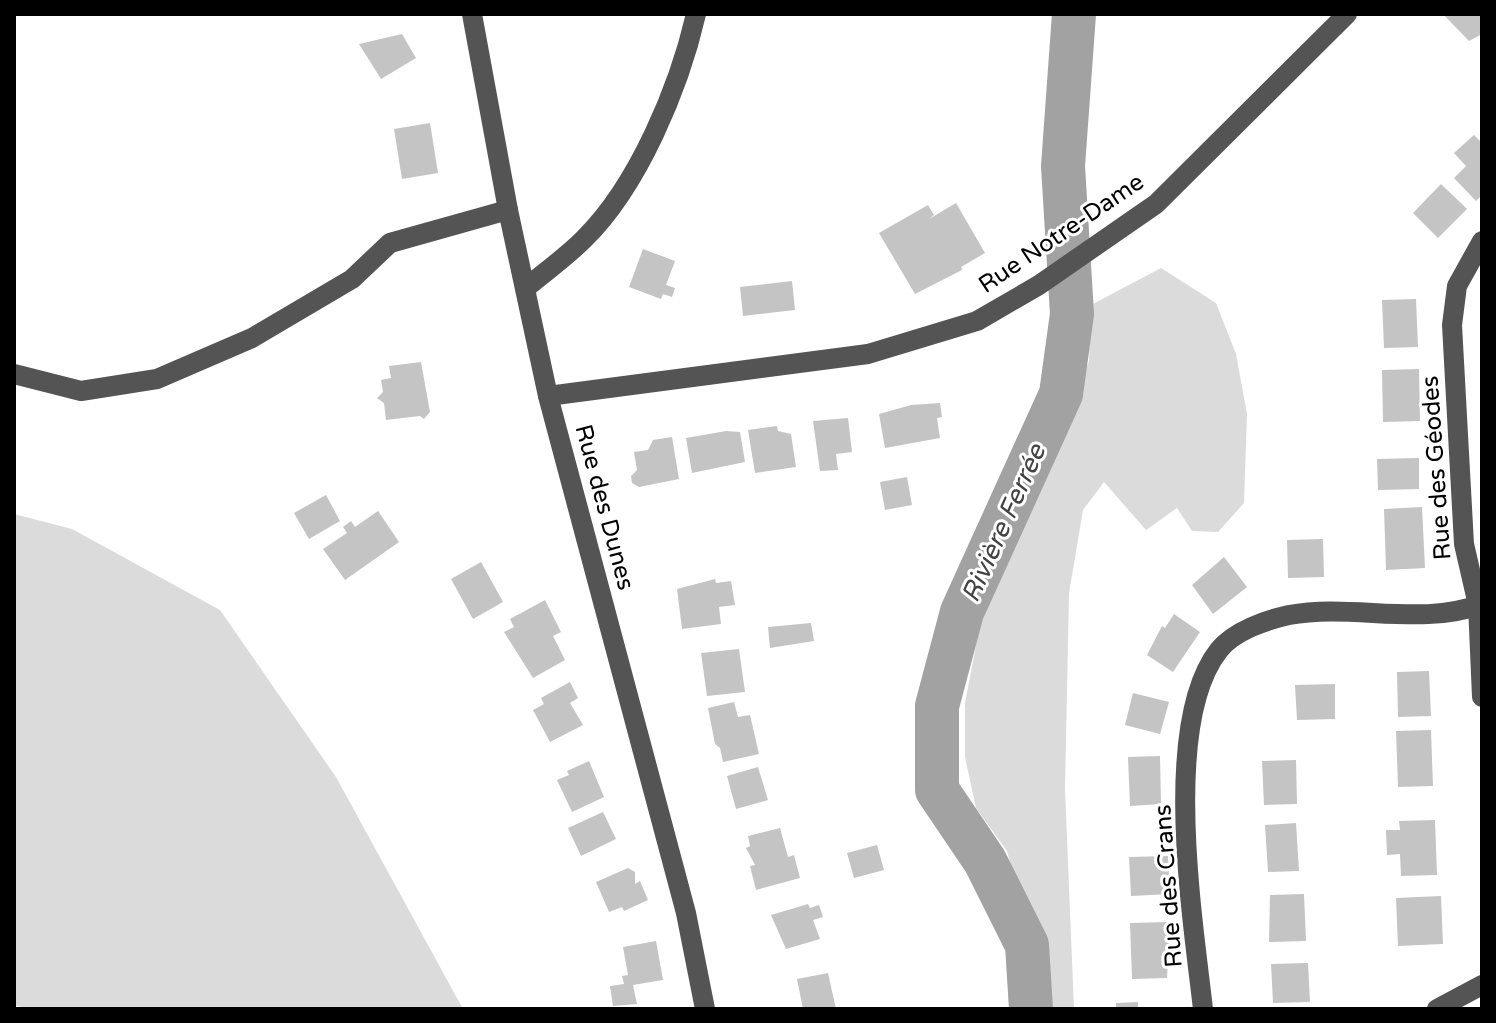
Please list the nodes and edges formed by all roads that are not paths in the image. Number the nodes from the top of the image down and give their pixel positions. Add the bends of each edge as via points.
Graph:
1 (472, 14) edge
2 (696, 14) edge
3 (1347, 14) edge
4 (508, 210) junction
5 (1482, 241) edge
6 (527, 287) junction
7 (14, 374) edge
8 (548, 396) junction
9 (1480, 604) edge
10 (1482, 697) edge
11 (1482, 985) edge
12 (705, 1009) edge
13 (1203, 1009) edge
14 (1437, 1009) edge

1 - 4 street, Rue des Dunes
2 - 6 street via 662,118 618,196 585,238
3 - 8 street, Rue Notre-Dame via 1156,204 977,321 868,354
4 - 6 street, Rue des Dunes
4 - 7 street via 390,243 352,279 265,331 157,379 81,391
5 - 9 street, Rue des Géodes via 1457,286 1452,325 1464,544
6 - 8 street, Rue des Dunes
8 - 12 street, Rue des Dunes via 686,913
9 - 10 street, Rue des Géodes
9 - 13 street, Rue des Crans via 1443,614 1288,615 1250,627 1219,649 1201,685 1189,739 1186,853
11 - 14 street

